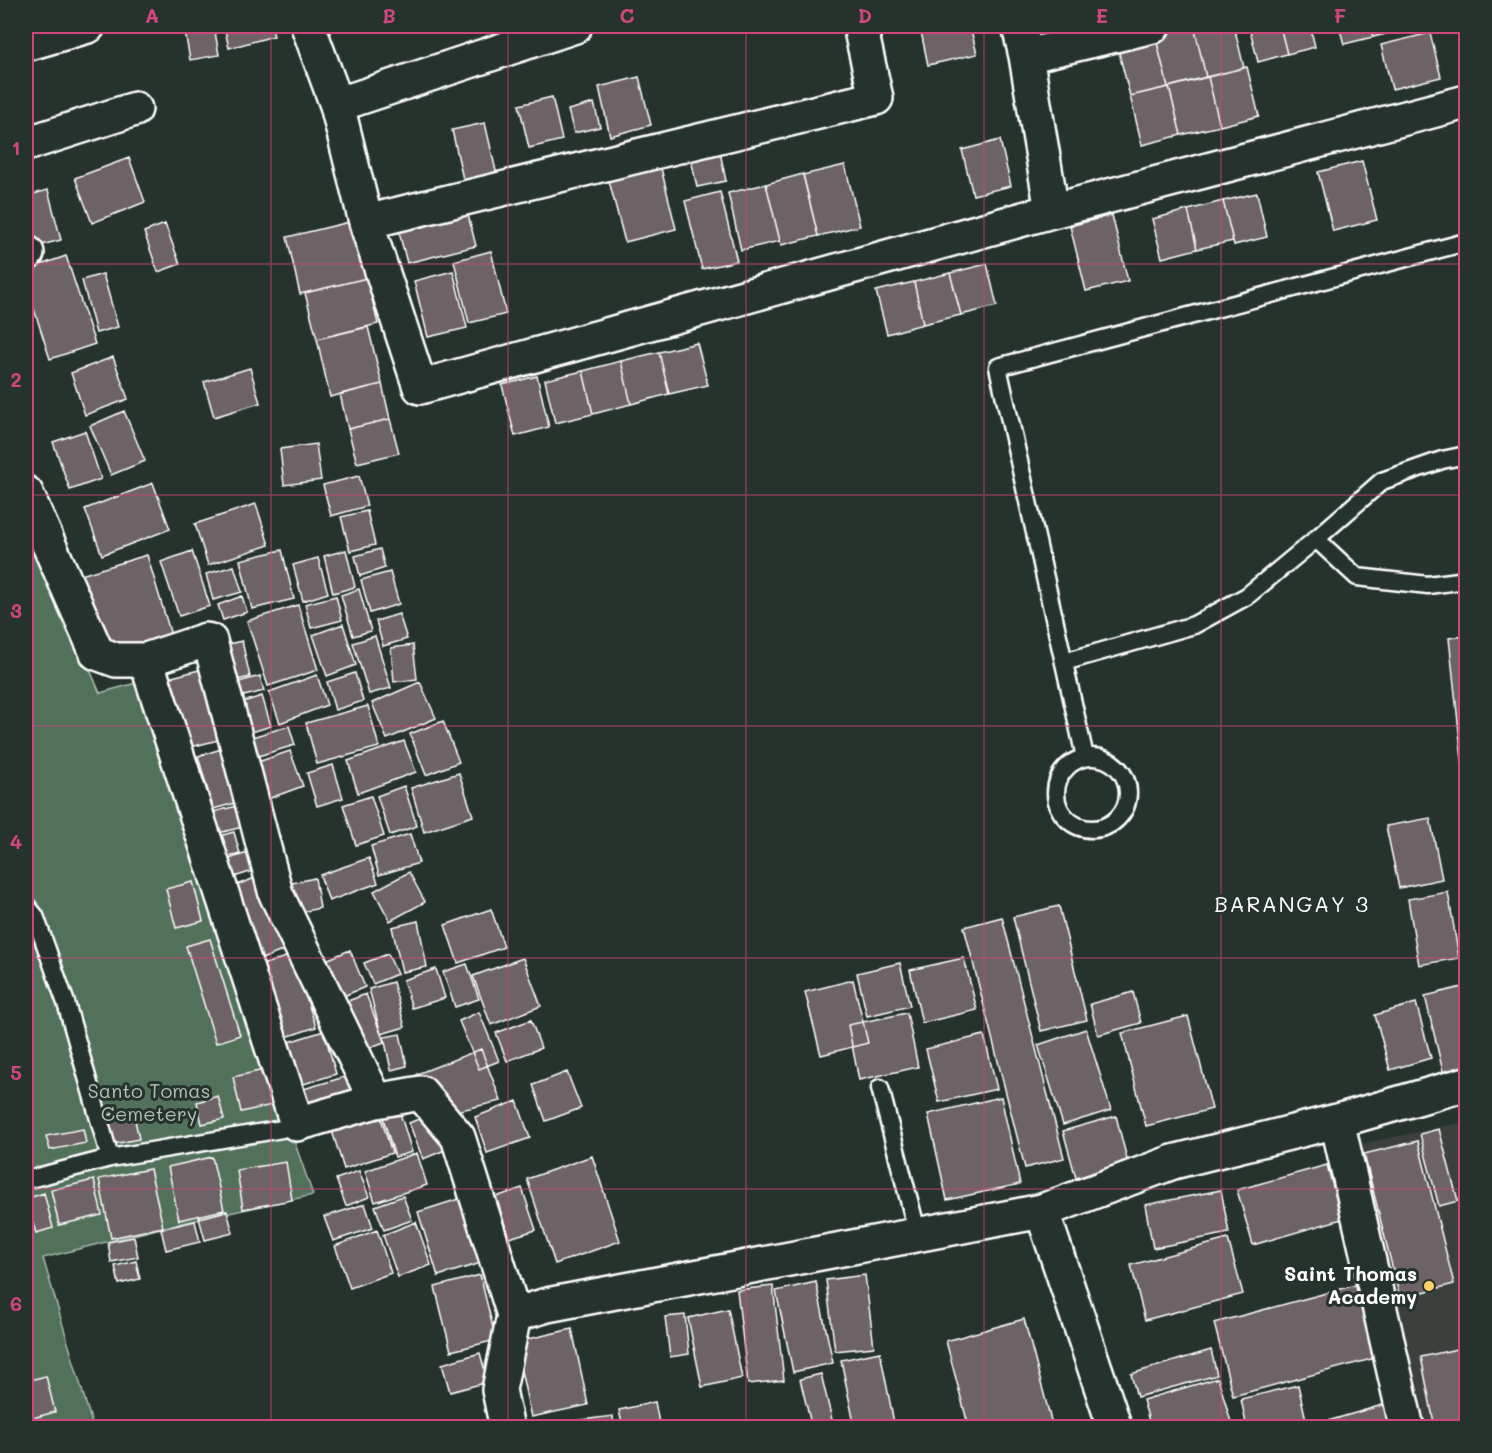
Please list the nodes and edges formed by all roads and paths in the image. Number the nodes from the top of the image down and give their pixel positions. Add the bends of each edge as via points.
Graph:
1 (88, 26) edge
2 (308, 26) edge
3 (574, 26) edge
4 (860, 26) edge
5 (1152, 26) edge
6 (30, 37) edge
7 (1022, 41) edge
8 (1467, 102) edge
9 (337, 105) junction
10 (135, 108) dead end
11 (26, 144) edge
12 (1052, 212) junction
13 (366, 222) junction
14 (1467, 242) edge
15 (1467, 454) edge
16 (26, 493) edge
17 (1316, 539) junction
18 (1467, 579) edge
19 (146, 660) junction
20 (1064, 662) junction
21 (1085, 757) junction
22 (26, 905) edge
23 (1467, 1084) edge
24 (880, 1088) dead end
25 (376, 1101) junction
26 (1337, 1121) junction
27 (297, 1124) junction
28 (110, 1158) junction
29 (26, 1179) edge
30 (1042, 1211) junction
31 (918, 1235) junction
32 (514, 1315) junction
33 (507, 1428) edge
34 (1115, 1428) edge
35 (1407, 1428) edge

1 - 6 street
2 - 9 street
3 - 9 street
4 - 13 street via 876,98
5 - 7 street
7 - 12 street
8 - 12 street
9 - 13 street
10 - 11 street
12 - 13 street via 420,387
14 - 20 lane via 998,367
15 - 17 lane via 1382,481
16 - 19 street via 97,653 116,660
17 - 18 lane via 1358,577 1428,585
17 - 20 lane via 1247,596 1194,625
19 - 25 street via 210,641 276,894
19 - 27 street
20 - 21 lane
21 - 21 lane via 1109,761 1126,779 1128,791 1121,814 1101,828 1078,826 1068,820 1056,801 1056,789 1065,768
22 - 28 lane via 35,916 66,1004
23 - 26 street
24 - 31 lane
25 - 27 street
25 - 32 street via 422,1094 458,1137
26 - 30 street via 1173,1162
26 - 35 street
27 - 28 lane
28 - 29 lane
30 - 31 street
30 - 34 street
31 - 32 street via 547,1305
32 - 33 street via 499,1390

